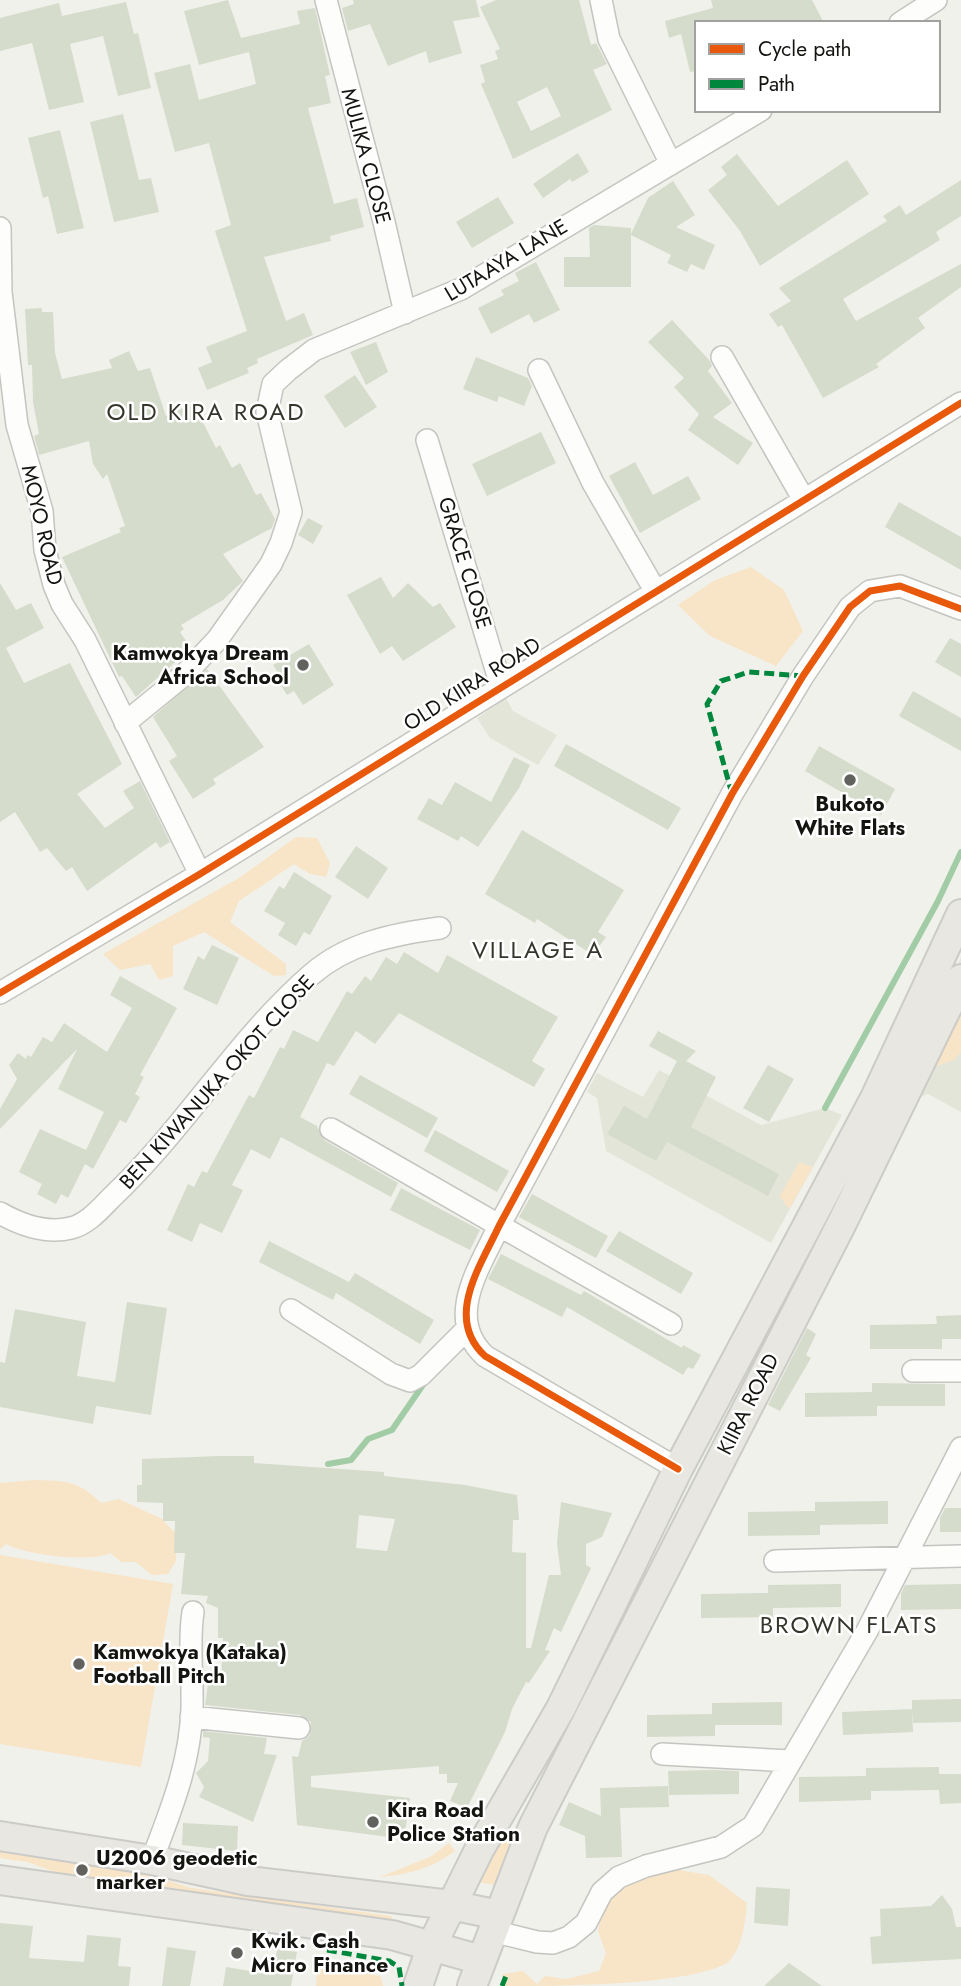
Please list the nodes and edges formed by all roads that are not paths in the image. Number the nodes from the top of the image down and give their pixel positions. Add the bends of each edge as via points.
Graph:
1 (326, 0) edge
2 (601, 0) edge
3 (936, 0) edge
4 (903, 21) edge
5 (758, 112) edge
6 (671, 164) junction
7 (0, 228) edge
8 (405, 313) junction
9 (722, 357) dead end
10 (539, 370) dead end
11 (961, 403) edge
12 (9, 427) edge
13 (427, 440) dead end
14 (804, 500) junction
15 (656, 592) junction
16 (961, 609) edge
17 (501, 686) junction
18 (125, 723) junction
19 (200, 874) junction
20 (961, 914) edge
21 (440, 928) dead end
22 (961, 979) edge
23 (1, 991) edge
24 (331, 1129) dead end
25 (0, 1213) edge
26 (499, 1226) junction
27 (291, 1310) dead end
28 (671, 1324) dead end
29 (467, 1329) junction
30 (913, 1371) dead end
31 (961, 1371) edge
32 (961, 1448) edge
33 (678, 1469) junction
34 (961, 1556) edge
35 (906, 1558) junction
36 (775, 1561) dead end
37 (193, 1612) dead end
38 (191, 1717) junction
39 (299, 1728) dead end
40 (662, 1754) dead end
41 (790, 1761) junction
42 (0, 1836) edge
43 (152, 1860) junction
44 (0, 1880) edge
45 (451, 1905) junction
46 (495, 1923) junction
47 (432, 1945) junction
48 (477, 1973) edge
49 (418, 1986) edge

1 - 8 street, MULIKA CLOSE
2 - 6 street via 609,38
3 - 4 street
5 - 6 street, LUTAAYA LANE
6 - 8 street, LUTAAYA LANE via 461,289
7 - 12 street, MOYO ROAD
8 - 18 street, LUTAAYA LANE via 314,350 273,384 267,412 291,512 281,544 217,640 185,674
9 - 14 street
10 - 15 street via 593,483
11 - 14 street, OLD KIIRA ROAD
12 - 18 street, MOYO ROAD via 42,511 54,585
13 - 17 street, GRACE CLOSE
14 - 15 street, OLD KIIRA ROAD
15 - 17 street, OLD KIIRA ROAD
16 - 26 street via 900,586 870,590 850,607 732,794
17 - 19 street, OLD KIIRA ROAD
18 - 19 street, MOYO ROAD
19 - 23 street, OLD KIIRA ROAD
20 - 33 main road, KIIRA ROAD via 875,1098
21 - 25 street, BEN KIWANUKA OKOT CLOSE via 355,947 312,974 164,1144 89,1220 72,1228 42,1229
22 - 46 main road, KIIRA ROAD via 842,1223 533,1827
24 - 26 street
26 - 28 street
26 - 29 street via 468,1296
27 - 29 street via 391,1374 410,1381
29 - 33 street via 478,1349 504,1370
30 - 31 street
32 - 35 street
33 - 45 main road, KIIRA ROAD via 561,1708
34 - 35 street
35 - 36 street
35 - 41 street
37 - 38 street
38 - 39 street
38 - 43 street via 181,1786
40 - 41 street
41 - 46 street via 759,1818 746,1831 721,1847 619,1877 602,1892 586,1923 569,1937 537,1942
42 - 43 main road
43 - 45 main road via 248,1881
44 - 47 main road via 392,1935
45 - 46 main road
45 - 47 main road, KIIRA ROAD
46 - 48 main road, KIIRA ROAD
47 - 48 main road
47 - 49 main road, KIIRA ROAD

